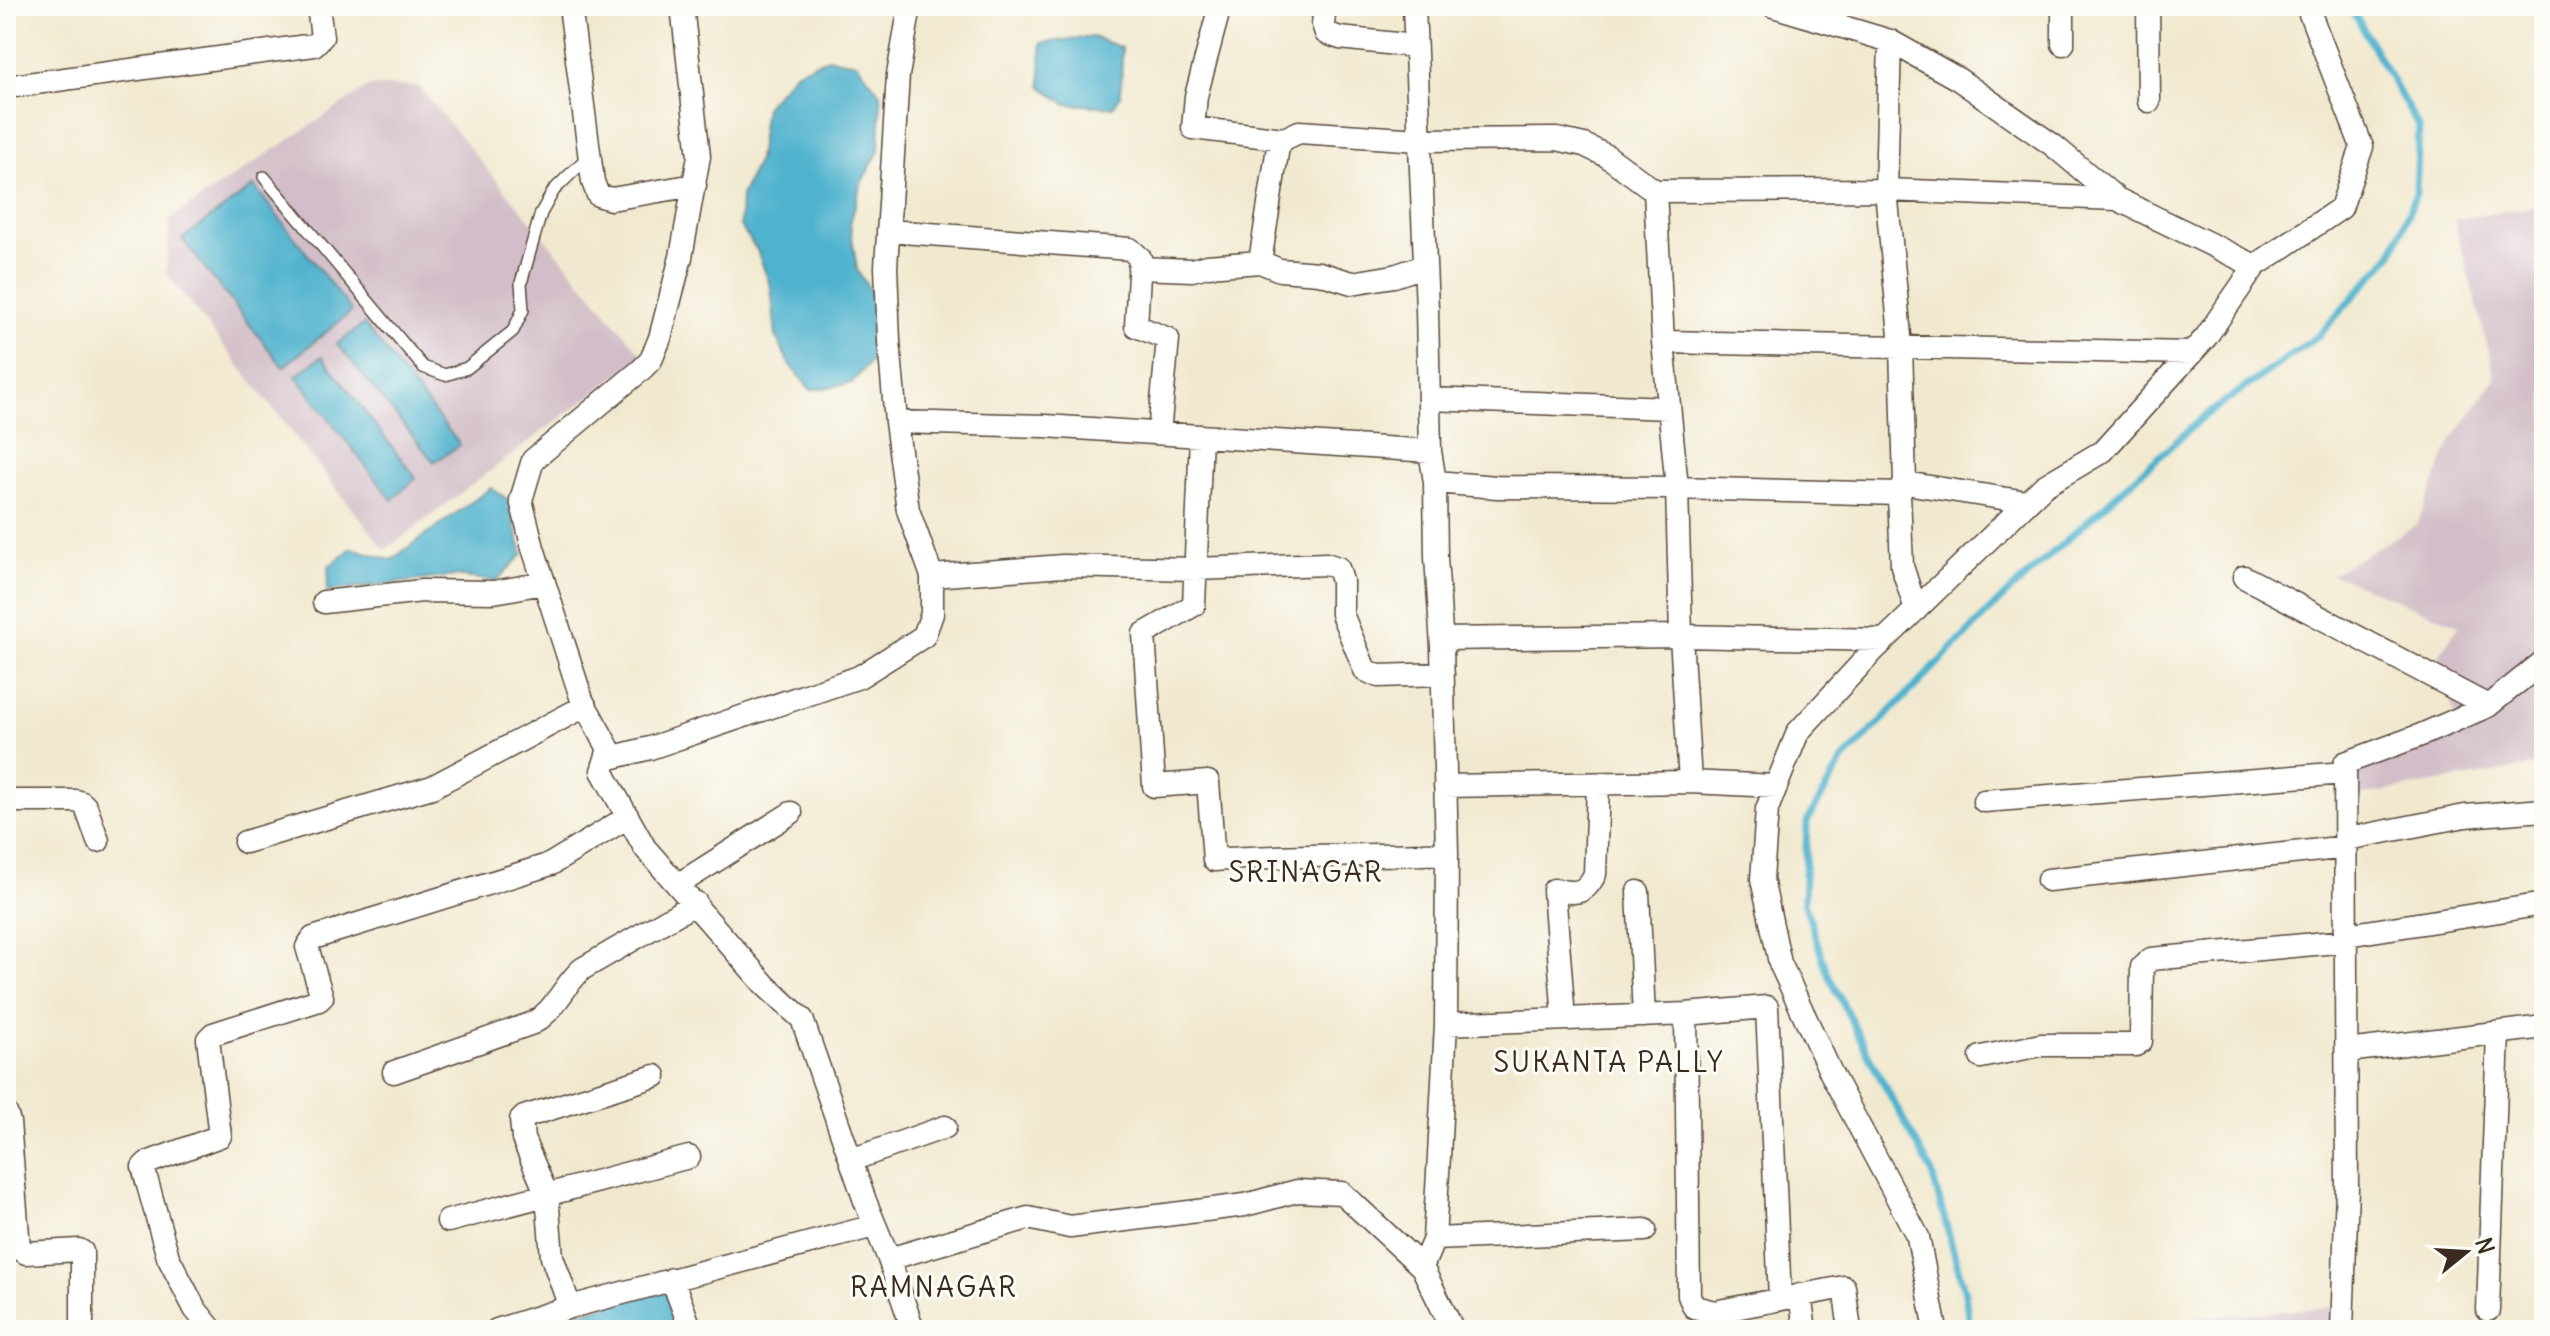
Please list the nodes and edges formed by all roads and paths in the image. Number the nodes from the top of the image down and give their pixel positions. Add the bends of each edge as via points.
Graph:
1 (318, 6) edge
2 (570, 6) edge
3 (682, 6) edge
4 (910, 6) edge
5 (1220, 6) edge
6 (1325, 6) edge
7 (1414, 6) edge
8 (1773, 6) edge
9 (2063, 6) edge
10 (2148, 6) edge
11 (2307, 6) edge
12 (1890, 41) junction
13 (2063, 44) dead end
14 (1415, 46) junction
15 (6, 87) edge
16 (2149, 101) dead end
17 (1284, 139) junction
18 (1420, 140) junction
19 (589, 155) junction
20 (264, 177) dead end
21 (695, 185) junction
22 (1886, 190) junction
23 (1655, 191) junction
24 (2117, 199) junction
25 (888, 231) junction
26 (1260, 262) junction
27 (1424, 266) junction
28 (2255, 266) junction
29 (1139, 268) junction
30 (1663, 342) junction
31 (1901, 346) junction
32 (2192, 353) junction
33 (1429, 399) junction
34 (1669, 408) junction
35 (896, 422) junction
36 (1159, 433) junction
37 (1201, 436) junction
38 (1430, 451) junction
39 (1435, 482) junction
40 (1677, 488) junction
41 (1902, 489) junction
42 (2027, 502) junction
43 (1196, 569) junction
44 (932, 576) junction
45 (2244, 577) dead end
46 (544, 583) junction
47 (324, 602) dead end
48 (1916, 610) junction
49 (1681, 636) junction
50 (1442, 639) junction
51 (1884, 640) junction
52 (2544, 661) edge
53 (1443, 674) junction
54 (585, 706) junction
55 (2488, 706) junction
56 (606, 759) junction
57 (2345, 773) junction
58 (1690, 782) junction
59 (1598, 784) junction
60 (1445, 786) junction
61 (1776, 786) junction
62 (1984, 801) dead end
63 (6, 803) edge
64 (2544, 810) edge
65 (791, 813) dead end
66 (628, 817) junction
67 (98, 841) dead end
68 (245, 842) dead end
69 (2347, 843) junction
70 (1447, 853) junction
71 (2048, 880) dead end
72 (679, 884) junction
73 (1638, 892) dead end
74 (696, 903) junction
75 (2544, 904) edge
76 (2347, 938) junction
77 (1686, 1014) junction
78 (1644, 1016) junction
79 (1564, 1019) junction
80 (1446, 1024) junction
81 (2544, 1027) edge
82 (2498, 1033) junction
83 (2347, 1051) junction
84 (1981, 1057) dead end
85 (394, 1072) dead end
86 (655, 1076) dead end
87 (6, 1113) edge
88 (945, 1127) dead end
89 (689, 1157) dead end
90 (851, 1160) junction
91 (547, 1195) junction
92 (448, 1221) dead end
93 (874, 1226) junction
94 (1645, 1230) dead end
95 (1434, 1239) junction
96 (889, 1259) junction
97 (1422, 1267) junction
98 (672, 1279) junction
99 (1790, 1297) junction
100 (2488, 1310) dead end
101 (564, 1315) edge
102 (1715, 1321) edge
103 (82, 1330) edge
104 (212, 1330) edge
105 (497, 1330) edge
106 (691, 1330) edge
107 (913, 1330) edge
108 (1453, 1330) edge
109 (1805, 1330) edge
110 (1850, 1330) edge
111 (1936, 1330) edge
112 (2342, 1330) edge

1 - 15 street via 322,37 314,45
2 - 19 street
3 - 21 street via 699,156
4 - 25 street via 898,75
5 - 17 street via 1193,128
6 - 14 street via 1326,33
7 - 14 street
8 - 12 street
9 - 13 street
10 - 16 street
11 - 28 street via 2362,147 2341,208
12 - 22 street
12 - 24 street via 1958,79 2054,146
14 - 18 street
17 - 18 street via 1299,132
17 - 26 street via 1278,147
18 - 23 street via 1557,139 1607,156
18 - 27 street
19 - 20 lane via 554,190 541,213 521,283 523,310 513,331 467,368 445,375 423,367
19 - 21 street via 598,195 611,199
21 - 46 street via 664,325 646,365 533,460 521,500
22 - 23 street
22 - 24 street
22 - 31 street
23 - 30 street
24 - 28 street
25 - 29 street via 1130,249 1140,258
25 - 35 street
26 - 27 street via 1352,283
26 - 29 street via 1192,270
27 - 33 street
28 - 32 street
29 - 36 street via 1136,326 1168,339
30 - 31 street
30 - 34 street
31 - 32 street
31 - 41 street
32 - 42 street via 2103,451
33 - 34 street
33 - 38 street
34 - 40 street
35 - 36 street
35 - 44 street via 908,510
36 - 37 street
37 - 38 street
37 - 43 street
38 - 39 street
39 - 40 street
39 - 50 street
40 - 41 street
40 - 49 street
41 - 42 street
41 - 48 street via 1902,566
42 - 48 street
43 - 44 street via 1063,566
43 - 53 street via 1326,564 1338,568 1342,614 1365,670 1378,676
43 - 70 street via 1194,605 1144,634 1154,786 1208,782 1214,860
44 - 56 street via 930,626 924,636 859,677
45 - 55 street
46 - 47 street via 494,592 422,591
46 - 54 street
48 - 51 street
49 - 50 street
49 - 51 street
49 - 58 street
50 - 53 street
51 - 61 street via 1798,732
52 - 55 street
53 - 60 street
54 - 56 street via 609,749
54 - 68 street via 432,787
55 - 57 street via 2345,763
56 - 66 street via 602,771
57 - 62 street
57 - 69 street
58 - 59 street
58 - 61 street
59 - 60 street
59 - 79 street via 1595,874 1589,887 1577,893 1554,890
60 - 70 street
61 - 111 street via 1767,809 1762,879 1780,963 1918,1237
63 - 67 street via 76,801 86,807
64 - 69 street via 2465,816
65 - 72 street
66 - 72 street via 645,848
66 - 104 street via 551,864 313,938 307,947 319,1000 208,1039 220,1136 143,1167 168,1257
69 - 71 street
69 - 76 street
70 - 80 street
72 - 74 street
73 - 78 street
74 - 85 street via 582,969 546,1016
74 - 90 street via 766,986 802,1019
75 - 76 street
76 - 83 street
76 - 84 street via 2151,959 2142,967 2141,1041 2136,1045 2041,1045
77 - 78 street
77 - 99 street via 1767,1007
77 - 102 street via 1689,1296 1694,1307
78 - 79 street
79 - 80 street
80 - 95 street
81 - 82 street
82 - 83 street
82 - 100 street
83 - 112 street
86 - 91 street via 521,1120 523,1139
87 - 103 street via 19,1248 26,1253 82,1252
88 - 90 street
89 - 91 street
90 - 93 street
91 - 92 street
91 - 101 street
93 - 96 street
93 - 98 street
94 - 95 street
95 - 97 street
96 - 97 street via 1028,1218 1070,1227 1245,1205 1292,1192 1342,1193
96 - 107 street
97 - 108 street
98 - 101 street
98 - 106 street
99 - 102 street
99 - 109 street
99 - 110 street via 1844,1287
101 - 105 street

